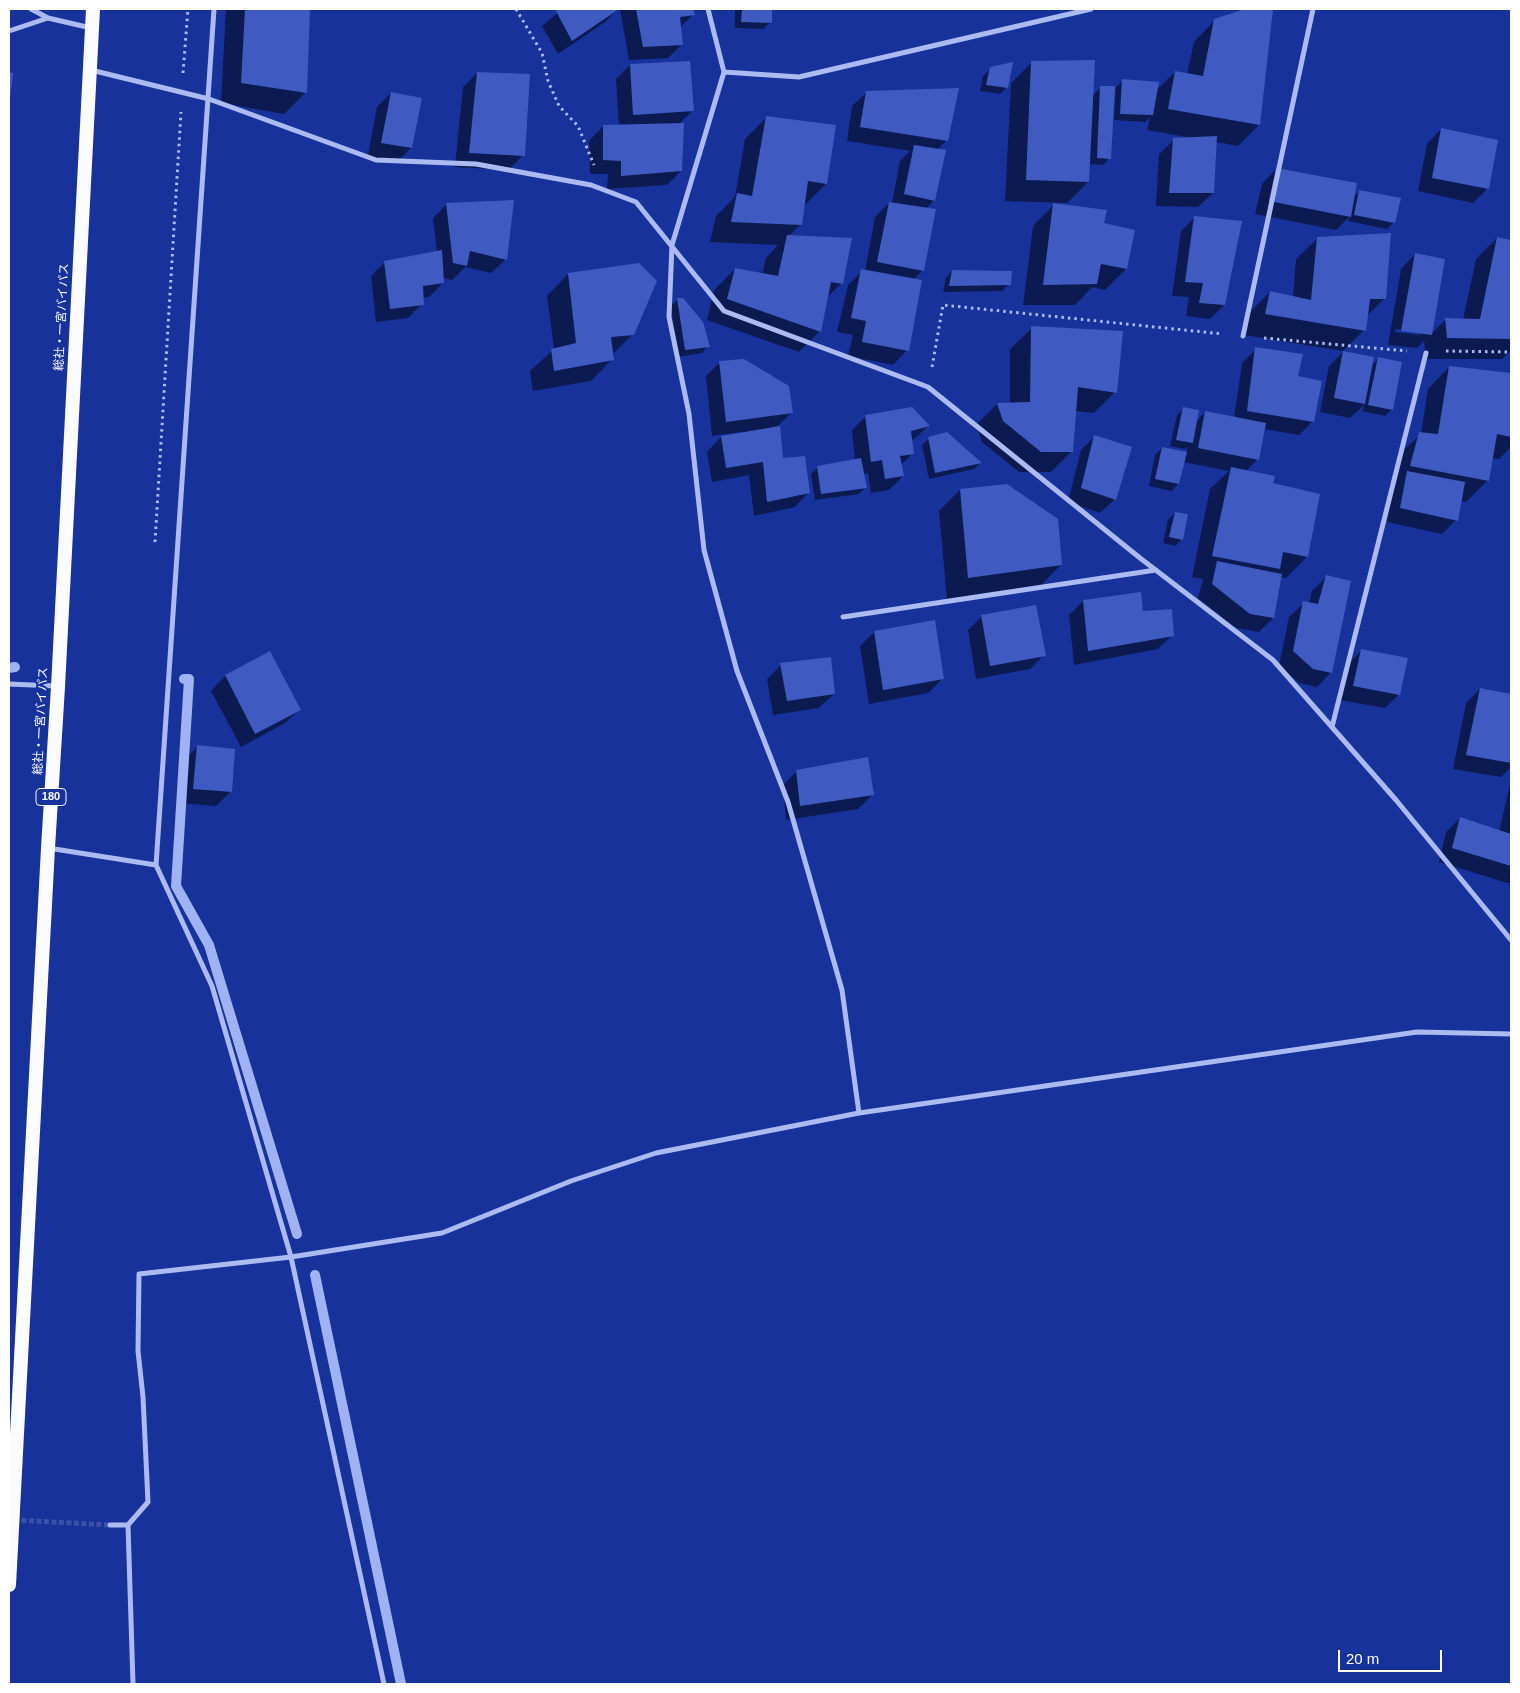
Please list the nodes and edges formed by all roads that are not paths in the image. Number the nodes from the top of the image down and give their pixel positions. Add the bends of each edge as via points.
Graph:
1 (31, 9) edge
2 (93, 9) edge
3 (214, 9) edge
4 (708, 9) edge
5 (1091, 9) edge
6 (1313, 9) edge
7 (48, 18) junction
8 (92, 28) junction
9 (9, 32) edge
10 (89, 70) junction
11 (724, 72) junction
12 (209, 99) junction
13 (672, 245) junction
14 (1243, 336) road end
15 (1426, 352) road end
16 (1156, 570) junction
17 (843, 617) dead end
18 (9, 684) edge
19 (58, 687) junction
20 (1332, 727) junction
21 (48, 848) junction
22 (156, 865) junction
23 (1511, 940) edge
24 (1511, 1034) edge
25 (859, 1113) junction
26 (291, 1256) junction
27 (110, 1524) tunnel mouth
28 (128, 1526) junction
29 (9, 1585) edge
30 (133, 1684) edge
31 (384, 1684) edge

1 - 7 street
2 - 8 highway, 総社・一宮バイパス / 180
3 - 12 street
4 - 11 street
5 - 11 street via 799,77
6 - 14 street
7 - 8 street
7 - 9 street
8 - 10 highway, 総社・一宮バイパス / 180
10 - 12 street
10 - 19 highway, 総社・一宮バイパス / 180
11 - 13 street
12 - 13 street via 376,160 476,164 591,185 636,202
12 - 22 street
13 - 16 street via 724,311 928,387
13 - 25 street via 669,318 689,414 704,550 737,671 788,802 842,990
15 - 20 street
16 - 17 street
16 - 20 street via 1274,660
18 - 19 street
19 - 21 highway, 総社・一宮バイパス / 180
20 - 23 street
21 - 22 street
21 - 29 highway, 総社・一宮バイパス / 180
22 - 26 street via 212,986
24 - 25 street via 1417,1032
25 - 26 street via 656,1153 571,1181 442,1232
26 - 28 street via 139,1274 138,1351 148,1502
26 - 31 street
27 - 28 street
28 - 30 street

